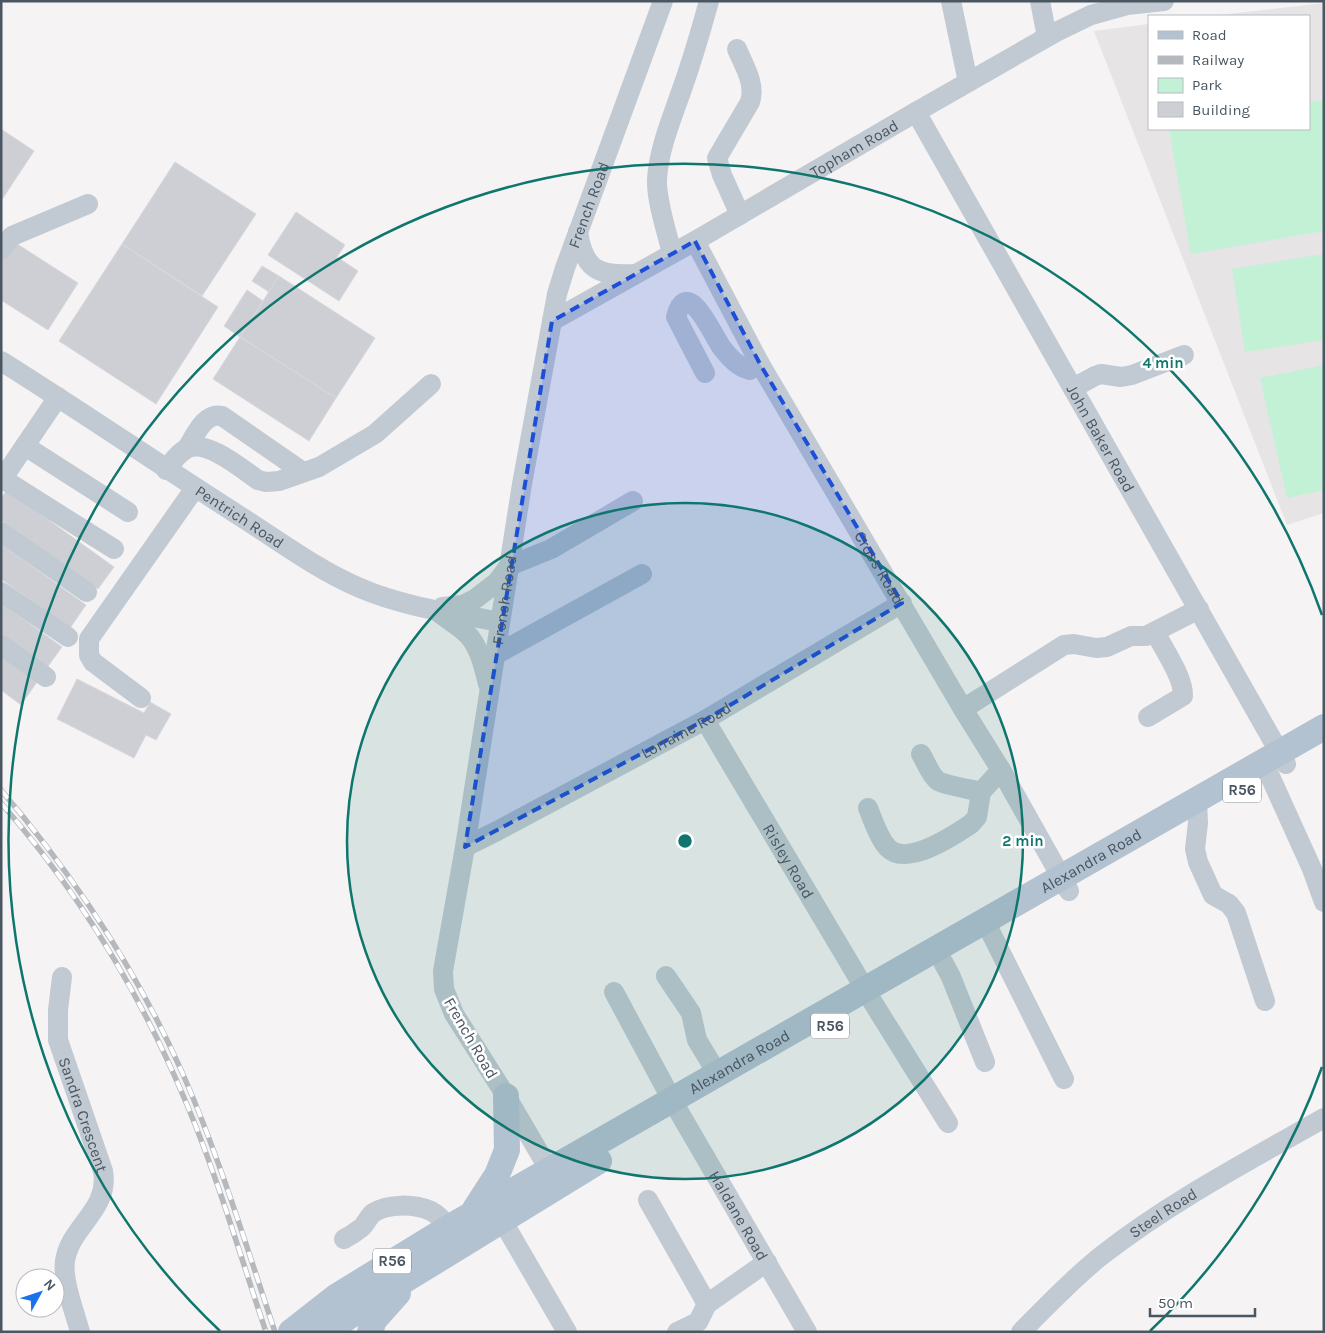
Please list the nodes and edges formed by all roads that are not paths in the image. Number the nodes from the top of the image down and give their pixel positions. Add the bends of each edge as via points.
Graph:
1 (663, 1) edge
2 (709, 1) edge
3 (951, 1) edge
4 (1040, 1) edge
5 (1164, 1) edge
6 (1047, 38) junction
7 (737, 49) dead end
8 (968, 82) junction
9 (916, 112) junction
10 (88, 204) dead end
11 (740, 215) junction
12 (578, 232) junction
13 (695, 241) junction
14 (1, 249) edge
15 (672, 254) junction
16 (636, 274) junction
17 (552, 321) junction
18 (1184, 355) dead end
19 (1, 361) edge
20 (760, 364) junction
21 (705, 373) dead end
22 (431, 384) dead end
23 (1073, 388) junction
24 (58, 397) junction
25 (25, 446) junction
26 (187, 448) junction
27 (166, 470) junction
28 (303, 472) junction
29 (2, 480) edge
30 (195, 488) junction
31 (634, 501) dead end
32 (128, 512) dead end
33 (1, 532) edge
34 (114, 549) dead end
35 (509, 566) junction
36 (642, 574) dead end
37 (1, 592) edge
38 (87, 592) dead end
39 (902, 603) junction
40 (431, 609) junction
41 (1199, 609) junction
42 (500, 622) junction
43 (1155, 632) junction
44 (68, 637) dead end
45 (1, 645) edge
46 (495, 655) junction
47 (46, 677) dead end
48 (490, 691) junction
49 (142, 698) dead end
50 (963, 709) junction
51 (1148, 717) dead end
52 (706, 720) junction
53 (1324, 727) edge
54 (1324, 742) edge
55 (921, 754) dead end
56 (1278, 764) junction
57 (1001, 770) junction
58 (981, 792) junction
59 (868, 808) dead end
60 (1197, 808) junction
61 (465, 847) junction
62 (1065, 885) junction
63 (1324, 902) edge
64 (988, 928) junction
65 (942, 962) junction
66 (666, 976) dead end
67 (62, 977) dead end
68 (614, 992) dead end
69 (869, 995) junction
70 (1265, 1001) dead end
71 (985, 1062) dead end
72 (717, 1074) junction
73 (1064, 1079) dead end
74 (506, 1096) junction
75 (676, 1107) junction
76 (1324, 1118) edge
77 (948, 1123) dead end
78 (554, 1177) junction
79 (648, 1200) dead end
80 (472, 1214) junction
81 (502, 1220) junction
82 (448, 1228) junction
83 (344, 1239) dead end
84 (767, 1262) junction
85 (408, 1278) junction
86 (707, 1304) junction
87 (347, 1314) edge
88 (80, 1332) edge
89 (291, 1332) edge
90 (326, 1332) edge
91 (370, 1332) edge
92 (567, 1332) edge
93 (677, 1332) edge
94 (807, 1332) edge
95 (1021, 1332) edge

1 - 12 street, French Road
2 - 15 street via 659,164 658,194
3 - 8 street
4 - 6 street
5 - 6 street, Topham Road via 1127,5 1091,15
6 - 8 street, Topham Road
7 - 11 street via 753,93 717,158
8 - 9 street, Topham Road
9 - 11 street, Topham Road
9 - 23 street, John Baker Road
10 - 14 street via 17,233
11 - 13 street, Topham Road
12 - 16 street via 582,253 596,269 612,274
12 - 17 street, French Road
13 - 15 street, Topham Road
13 - 20 street, Cross Road
15 - 16 street, Topham Road
16 - 17 street, Topham Road
17 - 35 street, French Road
18 - 23 street via 1132,375 1101,374
19 - 24 street, Pentrich Road
20 - 21 street via 750,370 742,368 722,348 697,306 690,302 678,308 676,317
20 - 39 street, Cross Road
22 - 28 street via 375,434 319,467
23 - 41 street, John Baker Road
24 - 25 street
24 - 27 street, Pentrich Road
25 - 29 street
25 - 32 street
26 - 27 street
26 - 28 street via 202,446 213,450 266,482
26 - 28 street via 206,420 222,416
27 - 30 street, Pentrich Road
29 - 34 street
30 - 40 street, Pentrich Road via 344,580 379,596
30 - 49 street via 89,639 89,655 93,662
31 - 35 street via 551,549
33 - 38 street
35 - 40 street via 497,582 475,599 463,605
35 - 42 street, French Road
36 - 46 street
37 - 44 street
39 - 50 street, Cross Road
39 - 52 street, Lorraine Road
40 - 42 street, Pentrich Road
40 - 48 street via 469,636 481,658
41 - 43 street
41 - 56 street, John Baker Road
42 - 46 street, French Road
43 - 50 street via 1146,636 1130,636 1096,648 1064,645
43 - 51 street via 1184,691 1183,696
45 - 47 street
46 - 48 street, French Road
48 - 61 street, French Road
50 - 57 street, Cross Road
52 - 61 street, Lorraine Road
52 - 69 street, Risley Road
53 - 56 main road, Alexandra Road / R56
54 - 56 main road, Alexandra Road / R56
55 - 58 street via 941,784
56 - 60 main road, Alexandra Road / R56
56 - 63 street, John Baker Road
57 - 58 street
57 - 62 street, Cross Road
58 - 59 street via 977,817 971,824 922,851 903,855 896,854 885,845
60 - 62 main road, Alexandra Road / R56
60 - 70 street via 1195,850 1198,862 1213,895 1225,901 1236,913
61 - 74 street, French Road via 443,970 444,988 454,1014
62 - 64 main road, Alexandra Road / R56
64 - 65 main road, Alexandra Road / R56
64 - 69 main road, Alexandra Road / R56
64 - 73 street
65 - 69 main road, Alexandra Road / R56
65 - 71 street
66 - 72 street via 692,1013 697,1040
67 - 88 street, Sandra Crescent via 58,1040 105,1182 100,1200 74,1238 64,1262 68,1292
68 - 75 street, Haldane Road
69 - 72 main road, Alexandra Road / R56
69 - 75 main road, Alexandra Road / R56 via 708,1100
69 - 77 street, Risley Road
72 - 75 main road, Alexandra Road / R56
74 - 78 street, French Road
74 - 80 main road via 507,1150 493,1182
75 - 78 main road, Alexandra Road / R56
75 - 84 street, Haldane Road
76 - 95 street, Steel Road via 1179,1202 1128,1236 1069,1284
78 - 80 main road, Alexandra Road / R56
78 - 81 main road, Alexandra Road / R56
79 - 86 street
80 - 82 main road, Alexandra Road / R56
81 - 85 main road, Alexandra Road / R56
81 - 92 street
82 - 83 street via 432,1211 401,1206 372,1214 362,1227
82 - 87 main road, Alexandra Road / R56
84 - 86 street
84 - 94 street, Haldane Road
85 - 87 main road, Alexandra Road / R56
85 - 91 main road via 374,1320
86 - 93 street via 698,1322
87 - 89 main road, Alexandra Road / R56
87 - 90 main road, Alexandra Road / R56

